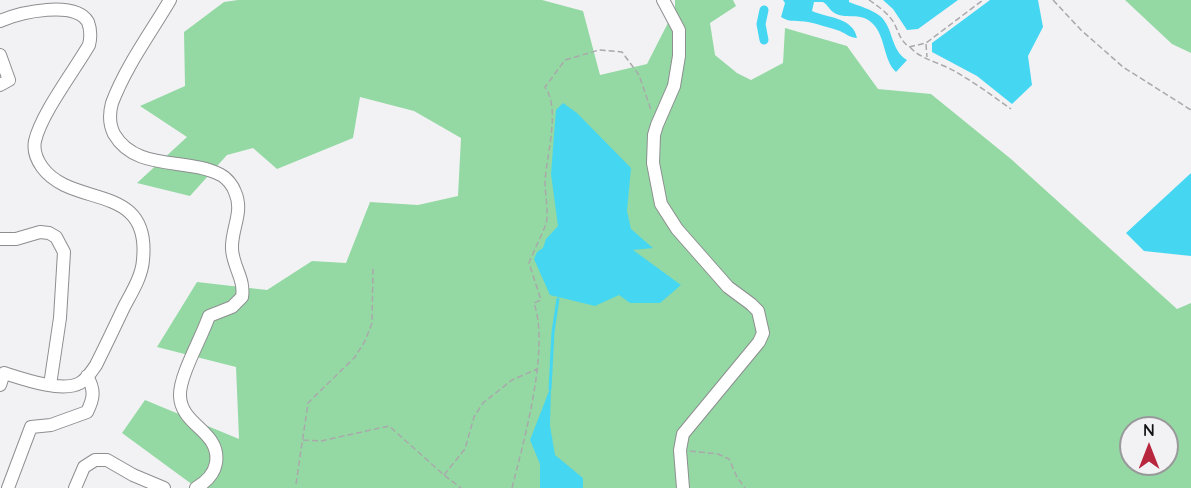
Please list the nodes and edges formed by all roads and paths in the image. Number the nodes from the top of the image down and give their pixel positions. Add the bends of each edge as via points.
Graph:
1 (170, 0) edge
2 (663, 0) edge
3 (869, 0) edge
4 (983, 0) edge
5 (1053, 0) edge
6 (0, 21) edge
7 (926, 43) junction
8 (909, 47) junction
9 (0, 55) edge
10 (927, 57) junction
11 (0, 84) edge
12 (1011, 109) dead end
13 (1191, 110) edge
14 (657, 124) junction
15 (0, 239) edge
16 (373, 267) dead end
17 (537, 369) junction
18 (87, 376) junction
19 (0, 385) edge
20 (50, 385) junction
21 (302, 440) junction
22 (680, 444) junction
23 (444, 475) junction
24 (296, 484) dead end
25 (8, 488) edge
26 (75, 488) edge
27 (164, 488) edge
28 (196, 488) edge
29 (461, 488) edge
30 (512, 488) edge
31 (683, 488) edge
32 (745, 488) edge

1 - 28 street via 137,54 109,118 118,140 137,155 223,175 239,204 232,248 233,262 242,280 242,297 232,307 208,316 180,396 185,411 214,442 217,454 210,478
2 - 14 street via 679,30 679,56 674,86
3 - 8 path via 893,21
4 - 7 path
5 - 13 path via 1123,67
6 - 18 street via 35,9 64,7 84,15 91,37 89,45 46,116 35,141 36,154 53,180 121,204 142,234 143,262 137,282
7 - 8 path
7 - 10 path
8 - 10 path
9 - 11 street via 9,80
10 - 12 path
14 - 17 path via 639,75 622,52 599,50 565,60 545,87 550,93 552,124 545,181 547,222 529,262 541,300 534,303 539,318
14 - 22 street via 653,164 661,204 677,229 728,287 758,311 764,333 683,434
15 - 20 street via 49,232 64,252
16 - 21 path via 372,323 365,341 355,357 308,403
17 - 23 path via 512,380 483,403 474,417 465,449
17 - 30 path
18 - 20 street via 71,386
18 - 25 street via 94,387 87,412 51,425 31,427
19 - 20 street via 4,373
21 - 23 path via 321,441 389,426
21 - 24 path
22 - 31 street
22 - 32 path via 689,451 729,459
23 - 29 path
26 - 27 street via 84,467 95,460 107,460

